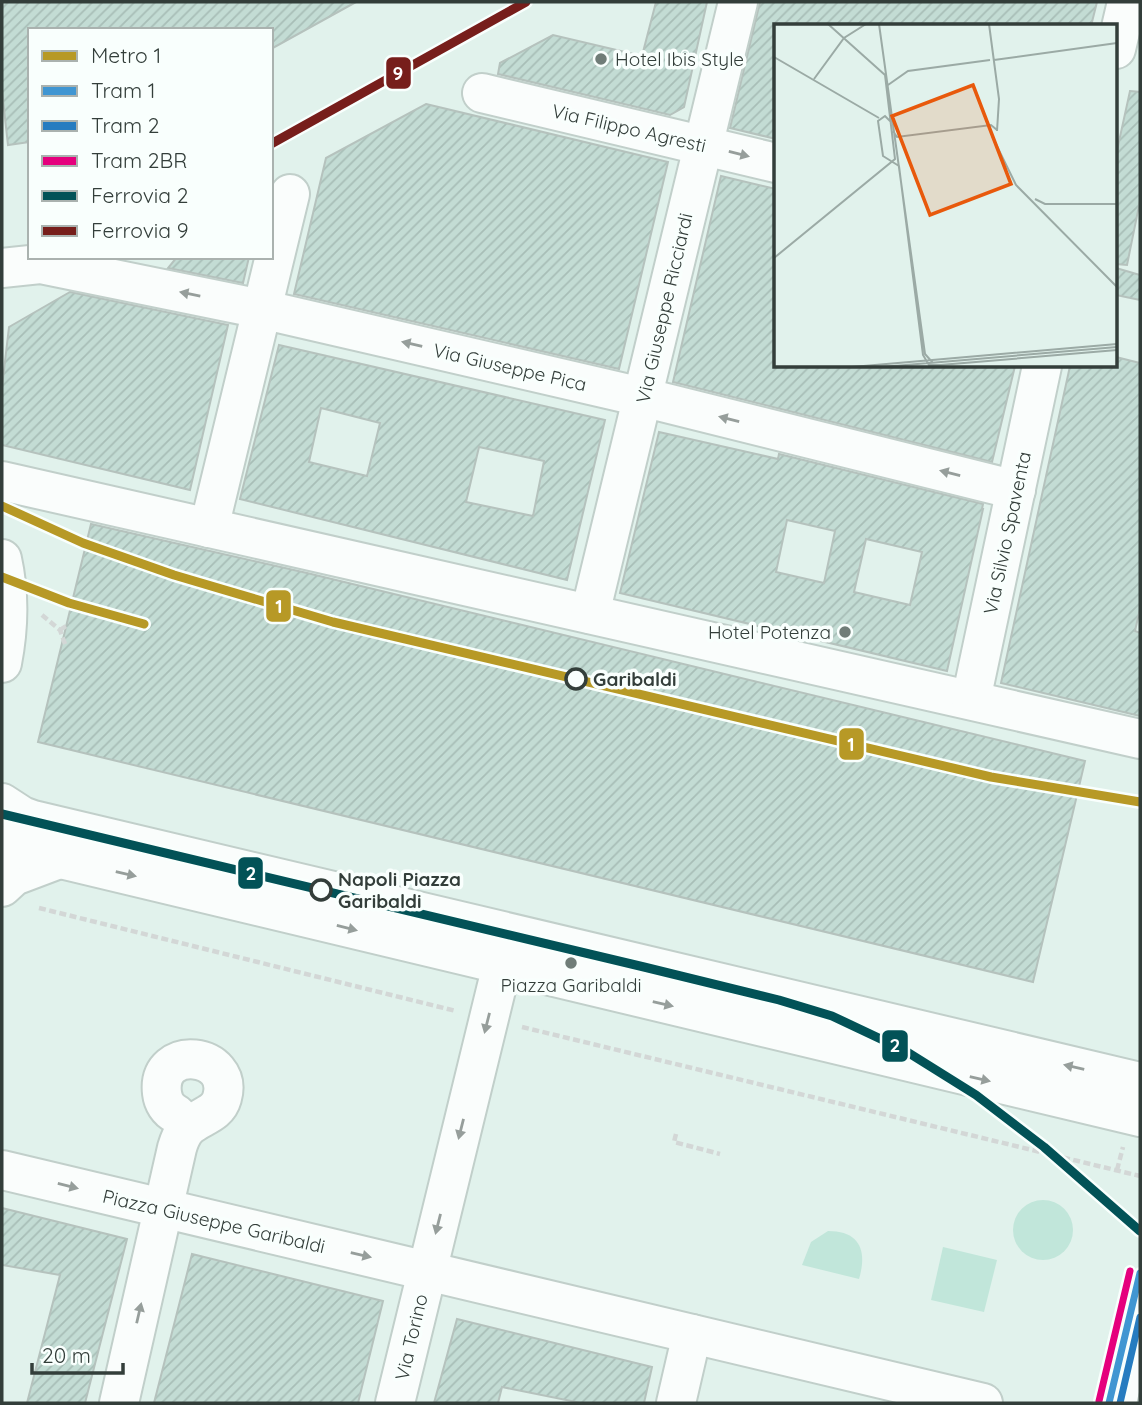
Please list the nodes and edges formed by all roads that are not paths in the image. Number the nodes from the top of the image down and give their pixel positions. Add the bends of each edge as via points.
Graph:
1 (738, 2) edge
2 (1127, 2) edge
3 (1118, 40) edge
4 (482, 93) dead end
5 (702, 145) junction
6 (774, 163) edge
7 (290, 194) dead end
8 (2, 268) edge
9 (261, 309) junction
10 (1042, 368) edge
11 (642, 397) junction
12 (2, 481) edge
13 (1016, 490) junction
14 (209, 528) junction
15 (2, 559) edge
16 (590, 614) junction
17 (2, 663) edge
18 (971, 700) junction
19 (1140, 739) edge
20 (2, 803) edge
21 (5, 864) edge
22 (502, 965) junction
23 (1140, 1082) edge
24 (176, 1114) dead end
25 (1132, 1131) edge
26 (2, 1170) edge
27 (163, 1209) junction
28 (427, 1271) junction
29 (1140, 1302) edge
30 (692, 1334) junction
31 (119, 1403) edge
32 (396, 1403) edge
33 (676, 1403) edge
34 (983, 1403) edge
35 (1116, 1403) edge

1 - 5 street, Via Giuseppe Ricciardi
2 - 3 street
4 - 5 street, Via Filippo Agresti
5 -> 6 street, Via Filippo Agresti
5 - 11 street, Via Giuseppe Ricciardi
7 - 9 street
9 -> 8 street, Via Giuseppe Pica via 40,264
11 -> 9 street, Via Giuseppe Pica
9 - 14 street
10 - 13 street, Via Silvio Spaventa
13 -> 11 street, Via Giuseppe Pica
11 - 16 street, Via Giuseppe Ricciardi
12 - 14 street
13 - 18 street, Via Silvio Spaventa
14 - 16 street
15 - 17 street via 9,602
16 - 18 street
18 - 19 street
23 -> 20 street via 33,820
21 -> 22 street via 59,859
22 -> 25 street
22 -> 28 street, Via Torino
24 - 27 street via 162,1095 170,1068 187,1058 214,1067 223,1087 222,1097 210,1115 194,1122 181,1137
26 -> 27 street, Piazza Giuseppe Garibaldi
27 -> 28 street, Piazza Giuseppe Garibaldi
31 -> 27 street
28 - 30 street, Piazza Giuseppe Garibaldi
28 - 32 street, Via Torino
29 - 35 street
30 - 33 street
30 - 34 street, Piazza Giuseppe Garibaldi

